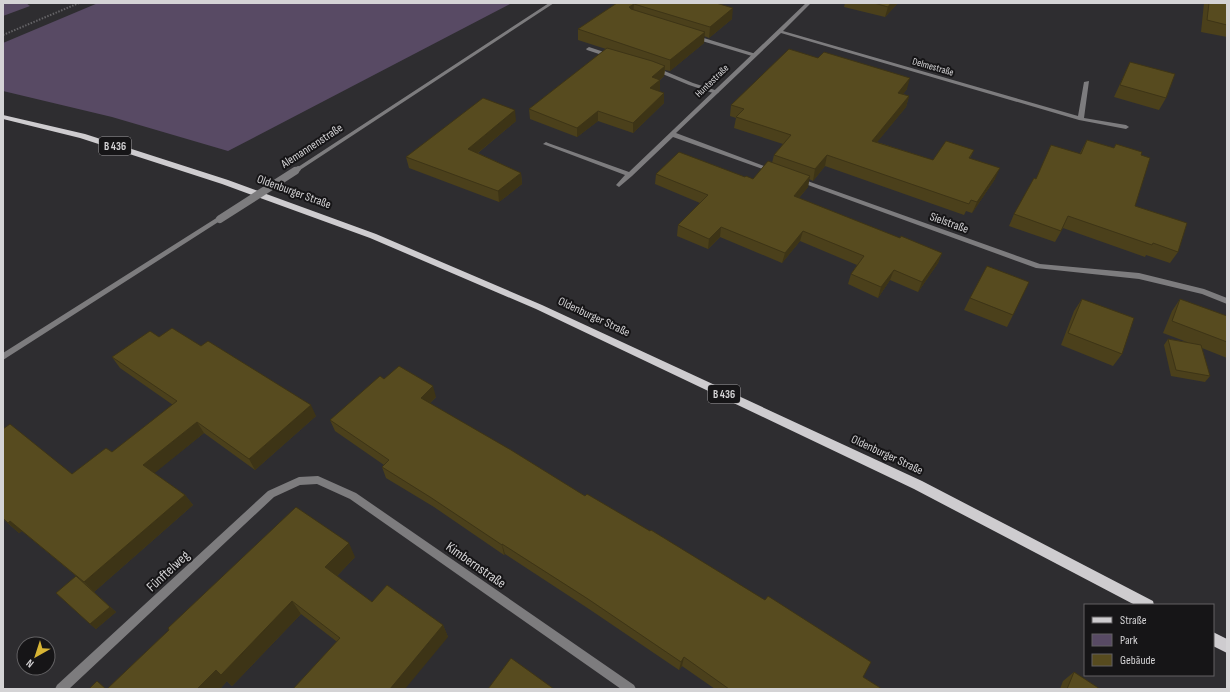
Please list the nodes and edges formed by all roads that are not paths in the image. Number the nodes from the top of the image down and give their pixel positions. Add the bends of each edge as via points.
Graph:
1 (552, 3) edge
2 (810, 3) edge
3 (779, 32) junction
4 (686, 34) edge
5 (589, 49) edge
6 (754, 55) junction
7 (618, 58) edge
8 (646, 66) edge
9 (1087, 82) dead end
10 (716, 92) junction
11 (3, 117) edge
12 (1082, 119) junction
13 (1126, 127) dead end
14 (672, 134) junction
15 (546, 144) dead end
16 (782, 174) edge
17 (630, 175) junction
18 (790, 177) edge
19 (619, 185) dead end
20 (1227, 301) edge
21 (3, 356) edge
22 (300, 480) joint
23 (1146, 604) edge
24 (1214, 640) edge
25 (1227, 646) edge
26 (61, 689) edge
27 (630, 689) edge

1 - 21 street, Alemannenstraße, bridge via 298,170
2 - 3 street, Huntestraße
3 - 6 street, Huntestraße
3 - 12 street, Delmestraße
4 - 6 street
5 - 7 street
6 - 10 street, Huntestraße
8 - 10 street
9 - 12 street
10 - 14 street, Huntestraße
11 - 23 main road, Oldenburger Straße / B 436 via 82,136 225,182 388,242 539,307 918,485
12 - 13 street, Delmestraße
14 - 16 street
14 - 17 street, Huntestraße
15 - 17 street
17 - 19 street, Huntestraße
18 - 20 street, Sielstraße via 1039,266 1139,276 1204,292
22 - 26 street, Fünftelweg via 271,494
22 - 27 street, Kimbernstraße via 318,480 353,496
24 - 25 main road

